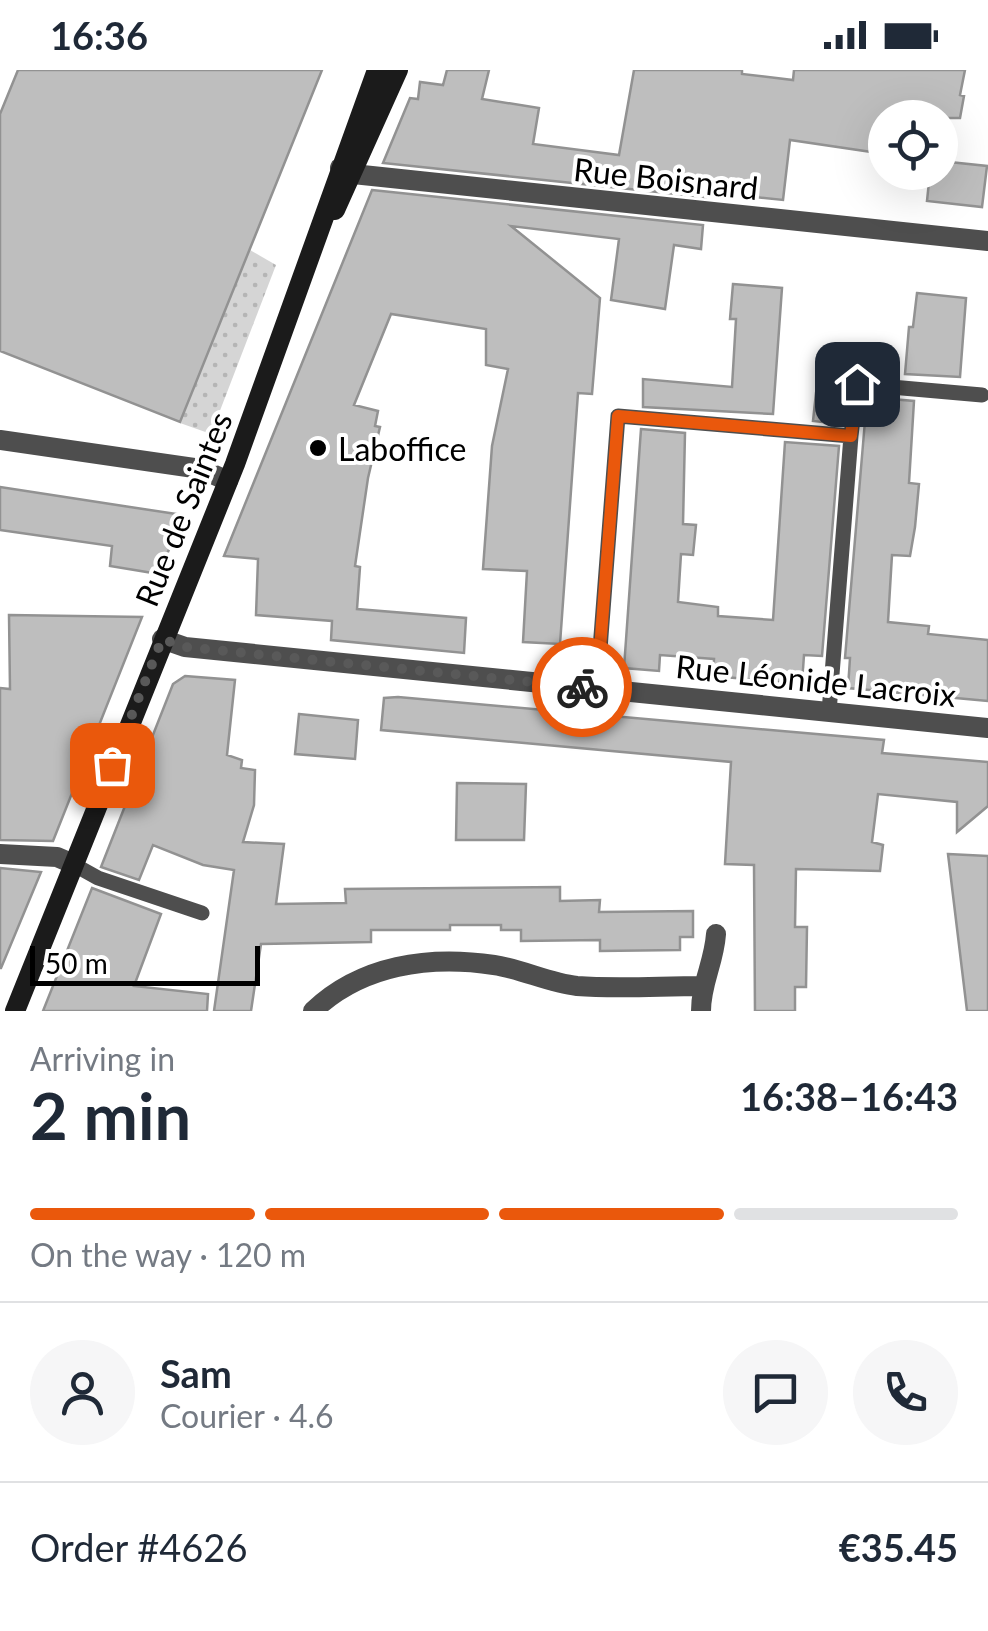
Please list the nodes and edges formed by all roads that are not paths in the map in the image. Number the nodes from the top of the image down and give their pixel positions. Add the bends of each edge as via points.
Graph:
1 (377, 70) edge
2 (398, 70) edge
3 (346, 171) junction
4 (988, 241) edge
5 (982, 396) dead end
6 (851, 436) junction
7 (0, 440) edge
8 (228, 481) junction
9 (162, 639) junction
10 (597, 688) junction
11 (829, 712) junction
12 (988, 728) edge
13 (0, 854) edge
14 (72, 863) junction
15 (202, 913) dead end
16 (716, 934) dead end
17 (701, 986) junction
18 (15, 1011) edge
19 (313, 1011) edge
20 (701, 1011) edge

1 - 3 main road, Rue de Saintes
2 - 3 main road, Rue de Saintes
3 - 4 street, Rue Boisnard
3 - 8 main road, Rue de Saintes
5 - 6 lane via 857,384
6 - 10 lane via 618,416
6 - 11 lane
7 - 8 street via 202,469
8 - 9 main road, Rue de Saintes
9 - 10 street, Rue Léonide Lacroix via 185,647
9 - 14 main road, Rue de Saintes
10 - 11 street, Rue Léonide Lacroix
11 - 12 street, Rue Léonide Lacroix
13 - 14 street
14 - 15 lane
14 - 18 main road, Rue de Saintes
16 - 17 street via 714,967
17 - 19 street via 574,986 494,965 425,962 370,974 335,990
17 - 20 street

